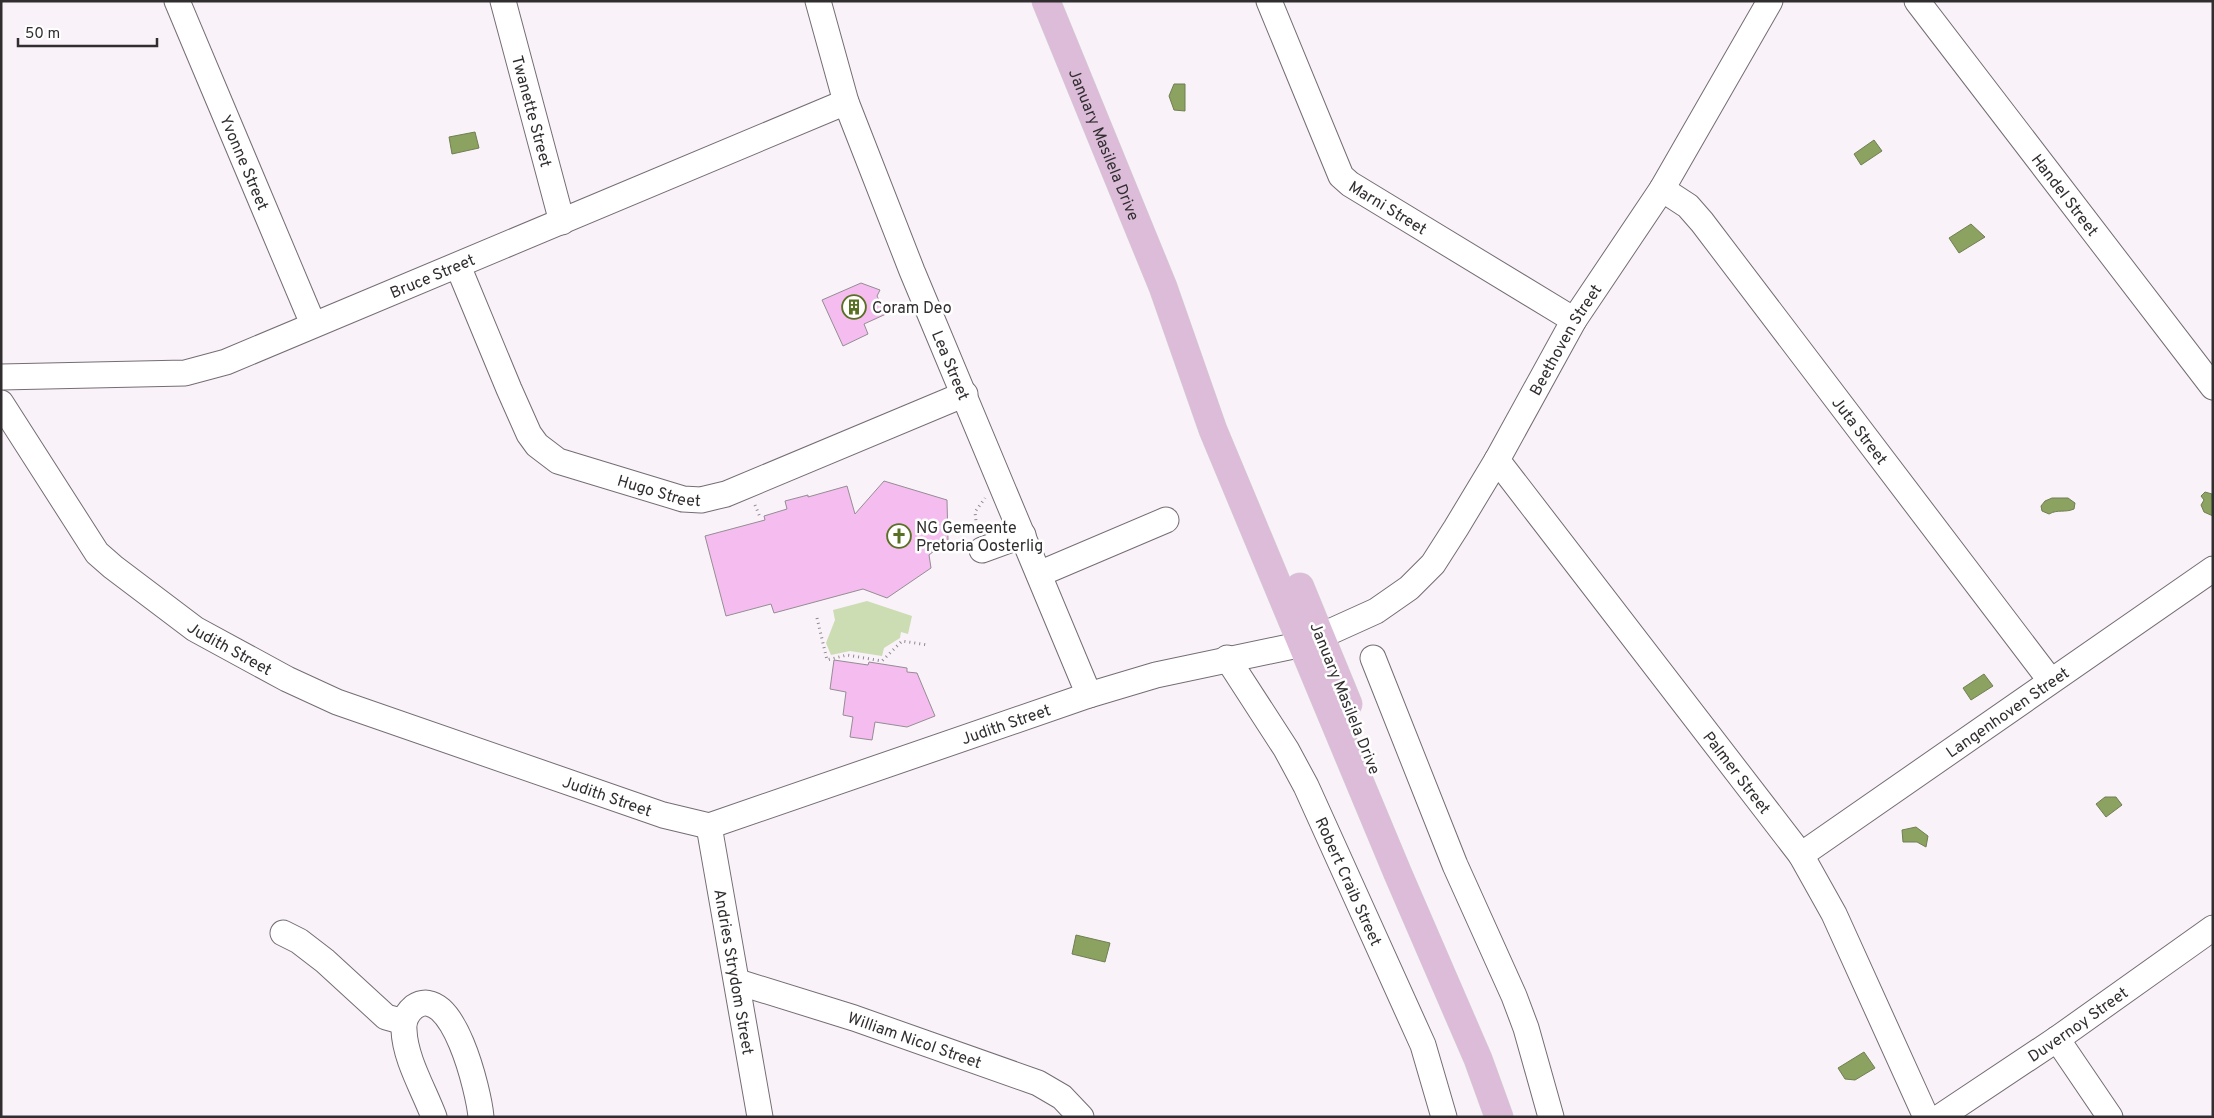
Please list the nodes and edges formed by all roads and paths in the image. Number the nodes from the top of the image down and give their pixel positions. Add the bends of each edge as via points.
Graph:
1 (177, 1) edge
2 (503, 1) edge
3 (818, 1) edge
4 (1046, 1) edge
5 (1269, 1) edge
6 (1770, 1) edge
7 (1917, 1) edge
8 (846, 102) junction
9 (1662, 189) junction
10 (562, 222) junction
11 (458, 266) junction
12 (1574, 320) junction
13 (313, 324) junction
14 (1, 377) edge
15 (2213, 387) edge
16 (964, 394) junction
17 (1, 403) edge
18 (1497, 460) junction
19 (1004, 490) junction
20 (1166, 520) dead end
21 (1023, 535) junction
22 (982, 550) joint
23 (2213, 569) edge
24 (1039, 574) junction
25 (817, 618) dead end
26 (1312, 640) junction
27 (928, 645) dead end
28 (1227, 658) junction
29 (1373, 658) dead end
30 (2050, 680) junction
31 (1089, 695) junction
32 (710, 826) junction
33 (1801, 855) junction
34 (2213, 928) edge
35 (282, 933) dead end
36 (738, 982) junction
37 (404, 1022) junction
38 (2057, 1039) junction
39 (434, 1117) edge
40 (481, 1117) edge
41 (760, 1117) edge
42 (1081, 1117) edge
43 (1444, 1117) edge
44 (1499, 1117) edge
45 (1512, 1117) edge
46 (1551, 1117) edge
47 (1926, 1117) edge
48 (1940, 1117) edge
49 (2110, 1117) edge

1 - 13 street, Yvonne Street
2 - 10 street, Twanette Street
3 - 8 street, Lea Street
4 - 26 main road, January Masilela Drive via 1163,288 1230,423
5 - 12 street, Marni Street via 1341,176
6 - 9 street, Beethoven Street
7 - 15 street, Handel Street
8 - 10 street, Bruce Street
8 - 16 street, Lea Street
9 - 12 street, Beethoven Street
9 - 30 street, Juta Street via 1688,206 1702,222
10 - 11 street, Bruce Street
11 - 13 street, Bruce Street
11 - 16 street, Hugo Street via 509,389 537,445 558,461 683,499 701,500 726,494
12 - 18 street, Beethoven Street
13 - 14 street, Bruce Street via 226,362 185,373
16 - 19 street, Lea Street
17 - 32 street, Judith Street via 97,553 128,581 195,629 287,680 337,702 664,814
18 - 26 street, Beethoven Street via 1442,550 1420,578 1382,607
18 - 33 street, Palmer Street
19 - 21 street, Lea Street
19 - 22 path via 987,497 975,512 974,521
20 - 24 street
21 - 22 street
21 - 24 street, Lea Street
23 - 30 street, Langenhoven Street
24 - 31 street, Lea Street
25 - 27 path via 827,660 847,655 882,661 902,642
26 - 28 street, Judith Street
26 - 44 main road, January Masilela Drive
26 - 45 main road, January Masilela Drive via 1415,867
28 - 31 street, Judith Street
28 - 43 street, Robert Craib Street via 1306,786 1419,1037
29 - 46 street via 1455,865 1520,1010
30 - 33 street, Langenhoven Street
31 - 32 street, Judith Street
32 - 36 street, Andries Strydom Street
33 - 47 street, Palmer Street via 1834,914
34 - 38 street, Duvernoy Street
35 - 37 street via 299,941 325,961 386,1017
36 - 41 street, Andries Strydom Street
36 - 42 street, William Nicol Street via 854,1018 1038,1083 1062,1097
37 - 39 street via 408,1051
37 - 40 street via 412,1009 422,1004 436,1005 446,1013 460,1040
38 - 48 street, Duvernoy Street
38 - 49 street

